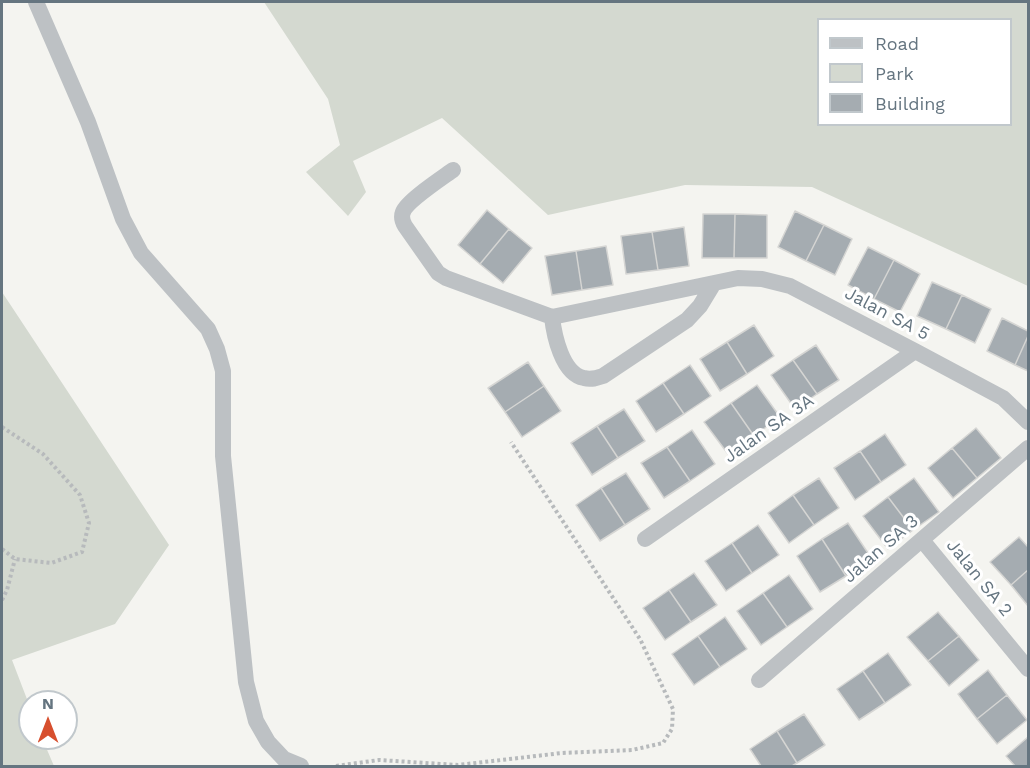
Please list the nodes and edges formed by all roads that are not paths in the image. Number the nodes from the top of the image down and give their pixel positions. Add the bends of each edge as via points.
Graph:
1 (36, 2) edge
2 (453, 170) dead end
3 (714, 283) junction
4 (552, 317) junction
5 (915, 351) junction
6 (1029, 422) edge
7 (1029, 448) edge
8 (645, 539) dead end
9 (922, 540) junction
10 (1029, 669) edge
11 (759, 680) dead end
12 (302, 766) edge

1 - 12 street via 88,123 123,219 141,253 207,329 217,349 223,371 223,456 246,682 256,721 268,742 284,759
2 - 4 street via 408,205 402,215 405,226 441,276
3 - 4 street, Jalan SA 5
3 - 4 street via 687,320 594,379 577,376 571,370 558,348
3 - 5 street, Jalan SA 5 via 738,278 790,286
5 - 6 street, Jalan SA 5 via 1003,398
5 - 8 street, Jalan SA 3A
7 - 9 street, Jalan SA 3
9 - 10 street, Jalan SA 2
9 - 11 street, Jalan SA 3

